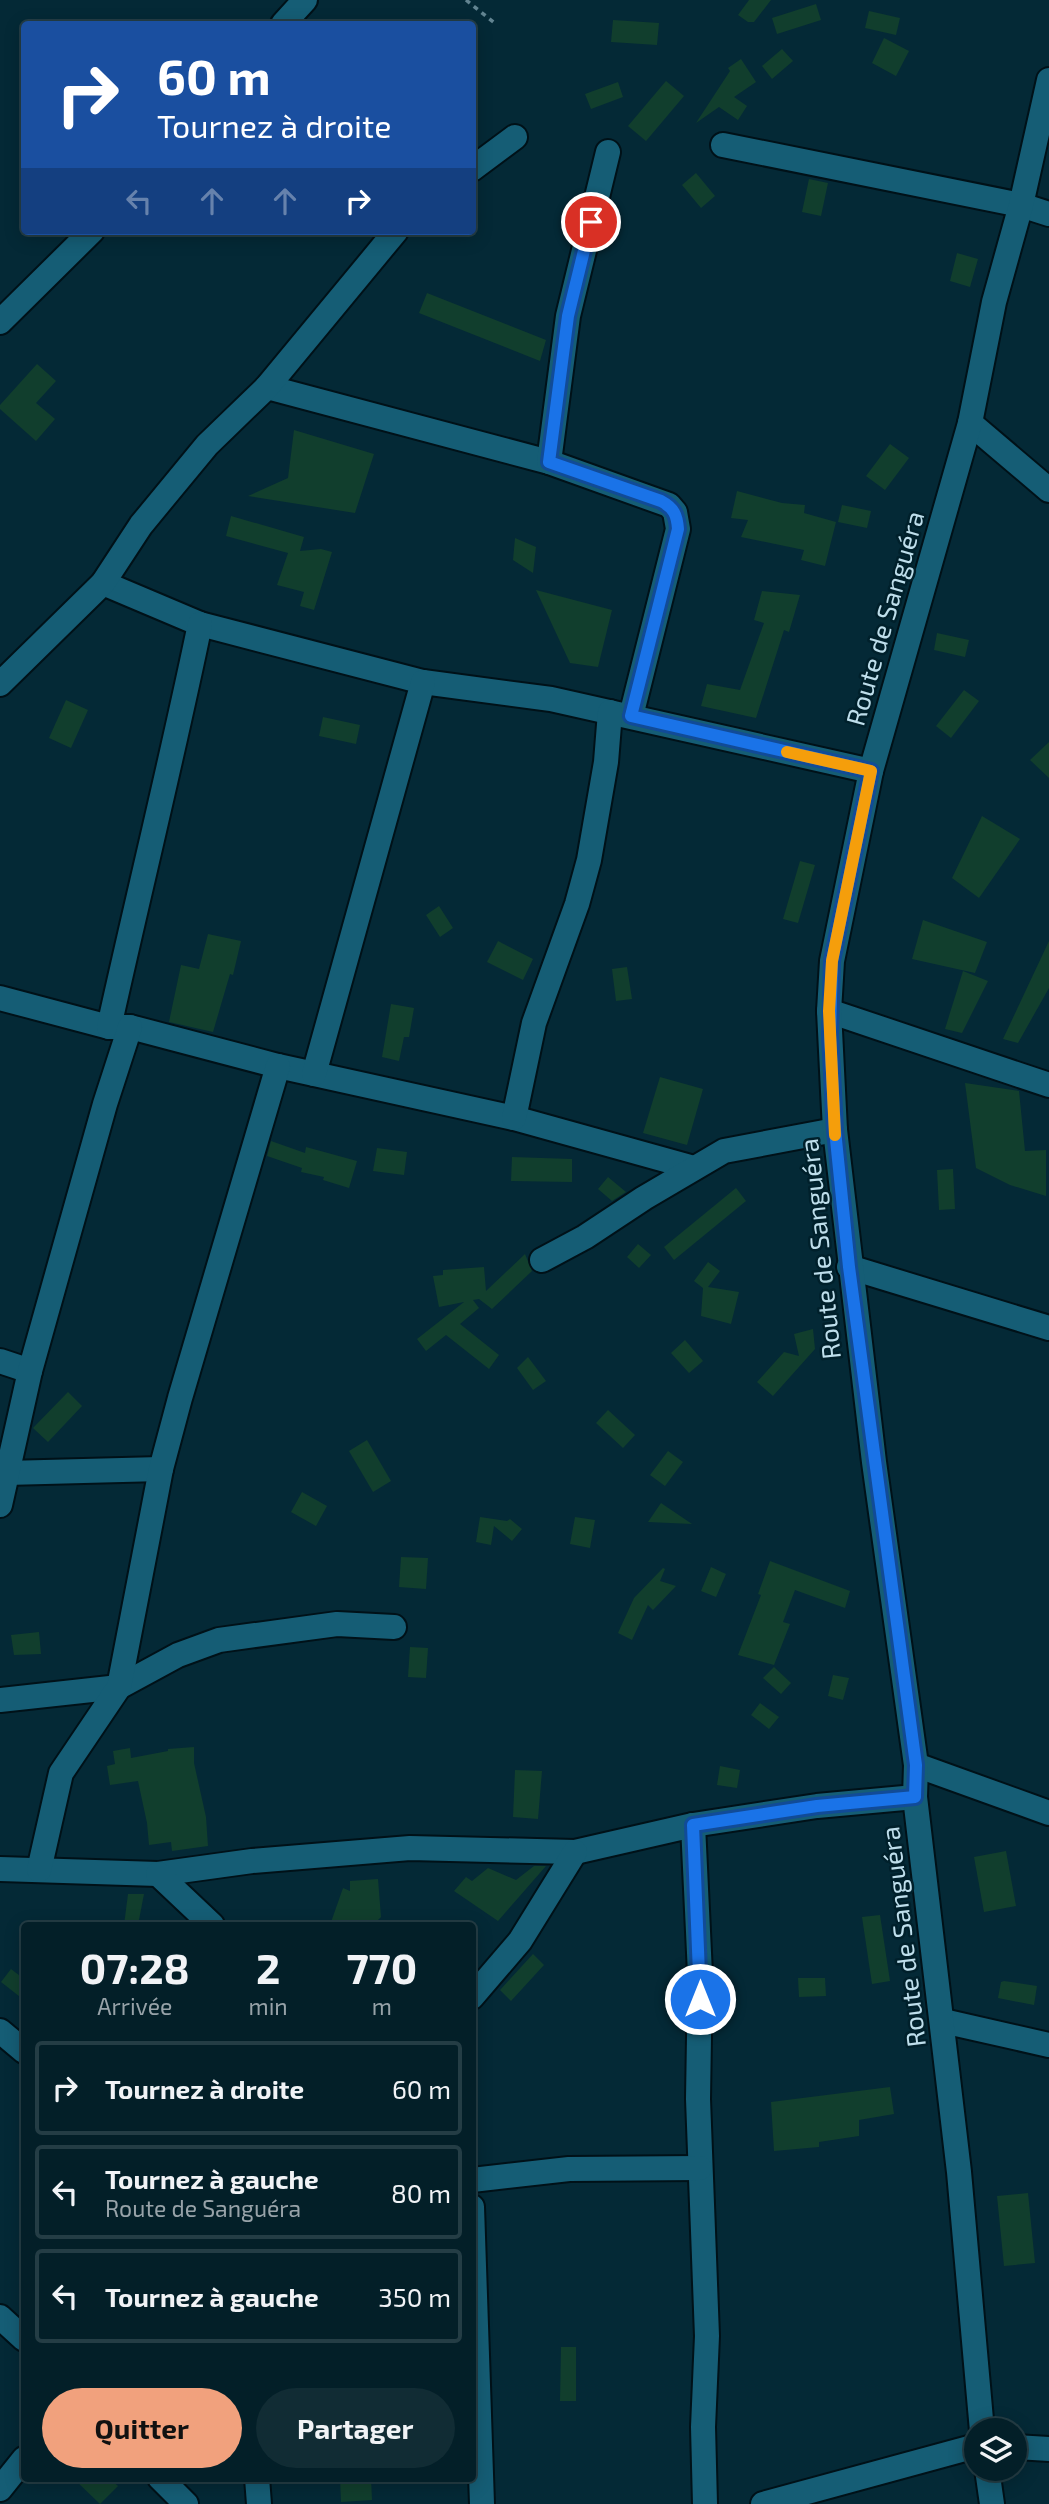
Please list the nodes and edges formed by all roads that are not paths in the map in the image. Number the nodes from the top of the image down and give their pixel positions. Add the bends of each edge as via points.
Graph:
1 (305, 0) edge
2 (286, 21) edge
3 (1049, 80) edge
4 (515, 137) dead end
5 (723, 145) dead end
6 (608, 152) dead end
7 (476, 166) edge
8 (1021, 205) junction
9 (1049, 214) edge
10 (88, 235) edge
11 (393, 235) edge
12 (1, 318) edge
13 (267, 387) junction
14 (971, 423) junction
15 (549, 462) junction
16 (1049, 490) edge
17 (103, 583) junction
18 (200, 624) junction
19 (423, 682) junction
20 (0, 684) edge
21 (620, 714) junction
22 (871, 771) junction
23 (0, 998) edge
24 (829, 1011) junction
25 (119, 1027) junction
26 (278, 1066) junction
27 (314, 1074) junction
28 (1049, 1085) edge
29 (514, 1118) junction
30 (835, 1130) junction
31 (694, 1168) junction
32 (542, 1260) dead end
33 (849, 1267) junction
34 (1049, 1328) edge
35 (0, 1361) edge
36 (30, 1371) junction
37 (161, 1469) junction
38 (6, 1473) junction
39 (0, 1505) edge
40 (394, 1627) dead end
41 (119, 1687) junction
42 (0, 1700) edge
43 (916, 1765) junction
44 (915, 1797) junction
45 (1049, 1813) edge
46 (693, 1825) junction
47 (575, 1852) junction
48 (0, 1869) edge
49 (38, 1870) junction
50 (158, 1874) junction
51 (209, 1922) edge
52 (476, 1992) edge
53 (943, 2021) junction
54 (0, 2031) edge
55 (1049, 2045) edge
56 (21, 2048) edge
57 (700, 2168) junction
58 (476, 2180) edge
59 (0, 2317) edge
60 (476, 2326) edge
61 (21, 2336) edge
62 (981, 2418) edge
63 (1027, 2448) edge
64 (964, 2449) edge
65 (1049, 2449) edge
66 (21, 2463) edge
67 (989, 2481) edge
68 (164, 2482) edge
69 (257, 2482) edge
70 (0, 2489) edge
71 (186, 2504) edge
72 (259, 2504) edge
73 (482, 2504) edge
74 (705, 2504) edge
75 (762, 2504) edge
76 (992, 2504) edge

1 - 2 street
3 - 8 street, Route de Sanguéra
4 - 7 street
5 - 8 street
6 - 15 street via 568,316
8 - 9 street
8 - 14 street, Route de Sanguéra via 994,302
10 - 12 street
11 - 13 street
13 - 15 street
13 - 17 street via 207,445 141,525
14 - 16 street
14 - 22 street, Route de Sanguéra
15 - 21 street via 661,501 675,512 678,529
17 - 18 street
17 - 20 street
18 - 19 street
18 - 25 street via 144,871
19 - 21 street via 551,699
19 - 27 street
21 - 22 street
21 - 29 street via 578,904 534,1023
22 - 24 street, Route de Sanguéra via 832,961
23 - 25 street
24 - 28 street
24 - 30 street, Route de Sanguéra
25 - 26 street
25 - 36 street via 102,1117
26 - 27 street
26 - 37 street
27 - 29 street
29 - 31 street
30 - 31 street via 724,1151
30 - 33 street, Route de Sanguéra
31 - 32 street
33 - 34 street
33 - 43 street, Route de Sanguéra
35 - 36 street
36 - 38 street
37 - 38 street
37 - 41 street
38 - 39 street
40 - 41 street via 337,1623 219,1640 178,1655
41 - 42 street
41 - 49 street via 61,1773
43 - 44 street, Route de Sanguéra
43 - 45 street
44 - 46 street
44 - 53 street, Route de Sanguéra
46 - 47 street
46 - 57 street via 700,1974
47 - 50 street via 410,1848
47 - 52 street via 520,1941
48 - 49 street
49 - 50 street
50 - 51 street
53 - 55 street
53 - 62 street, Route de Sanguéra
54 - 56 street
57 - 58 street via 569,2169
57 - 74 street via 707,2336
59 - 61 street
60 - 73 street
63 - 65 street
64 - 75 street
66 - 70 street
67 - 76 street
68 - 71 street
69 - 72 street

